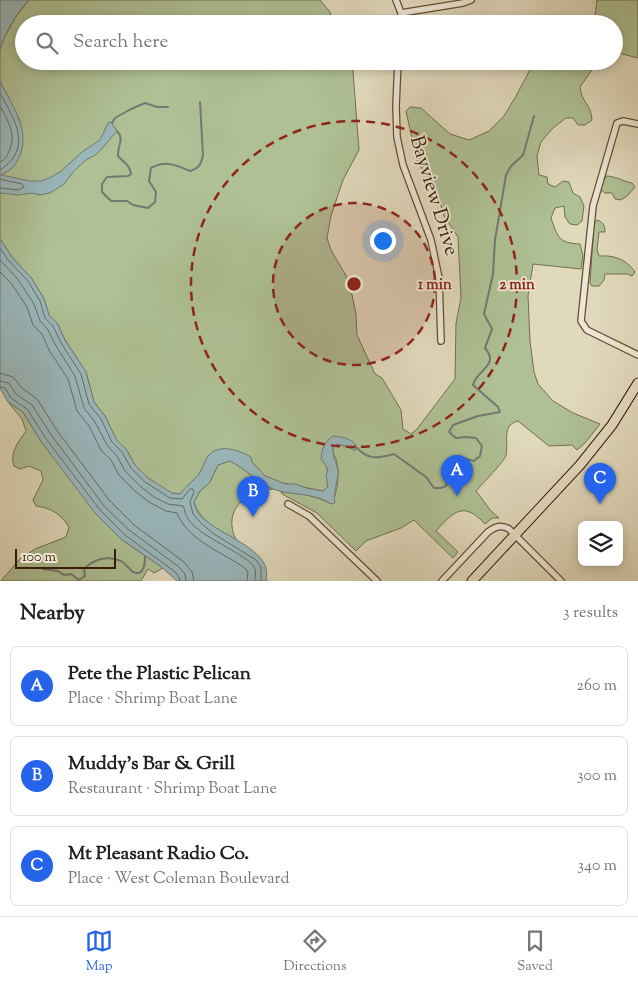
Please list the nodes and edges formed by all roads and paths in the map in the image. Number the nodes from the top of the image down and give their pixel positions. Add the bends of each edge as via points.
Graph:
1 (396, 0) edge
2 (471, 0) edge
3 (401, 13) joint
4 (398, 70) edge
5 (638, 124) edge
6 (441, 341) dead end
7 (638, 355) edge
8 (638, 383) edge
9 (288, 504) dead end
10 (515, 536) junction
11 (377, 581) edge
12 (442, 581) edge
13 (472, 581) edge
14 (561, 581) edge

1 - 3 street
2 - 3 street
4 - 6 street, Bayview Drive via 397,137 403,165 431,240 439,278
5 - 7 street via 617,123 593,206 581,321 588,330
8 - 10 main road via 612,426
9 - 11 street via 309,516
10 - 12 street via 506,528 494,527
10 - 13 main road
10 - 14 street

